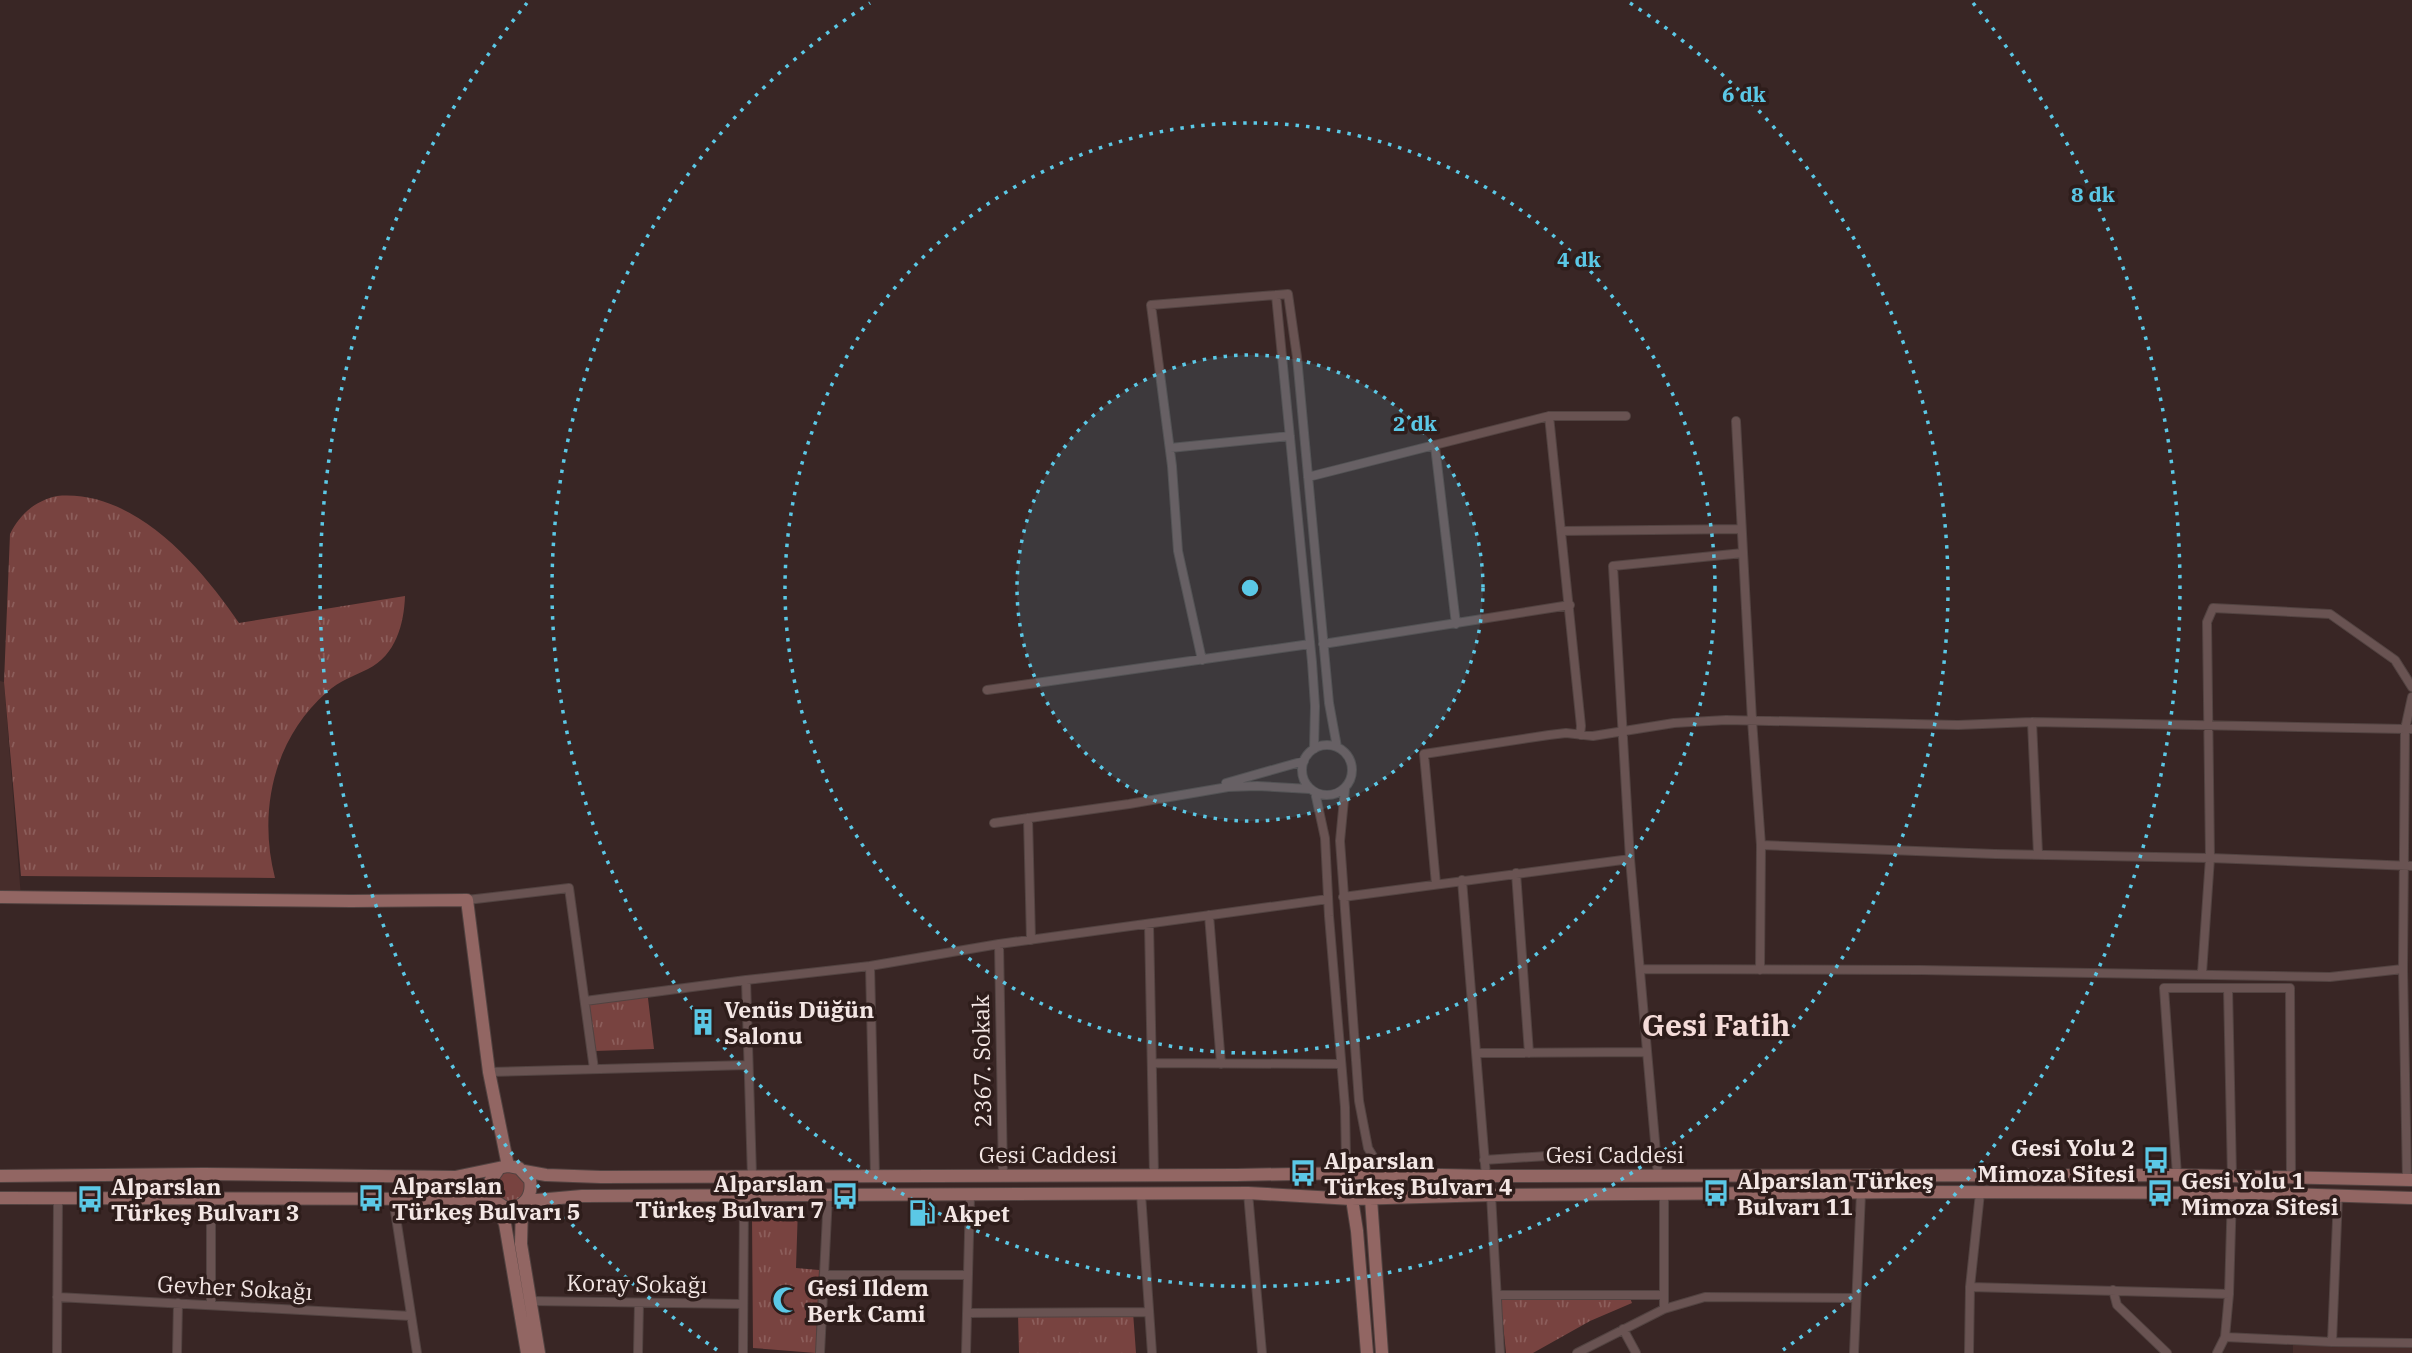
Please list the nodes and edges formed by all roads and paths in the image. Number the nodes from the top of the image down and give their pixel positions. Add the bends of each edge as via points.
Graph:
1 (1276, 295) junction
2 (1549, 416) junction
3 (1626, 416) dead end
4 (1736, 421) dead end
5 (1290, 436) junction
6 (1435, 446) junction
7 (1170, 448) junction
8 (1308, 477) junction
9 (1741, 529) junction
10 (1562, 531) junction
11 (1743, 553) junction
12 (1570, 605) junction
13 (1456, 624) junction
14 (1310, 644) junction
15 (1323, 644) junction
16 (1202, 660) junction
17 (2412, 687) edge
18 (987, 690) dead end
19 (2412, 698) edge
20 (1752, 720) junction
21 (2032, 722) junction
22 (2207, 726) junction
23 (2409, 729) edge
24 (1622, 731) junction
25 (1580, 735) junction
26 (1337, 747) junction
27 (1314, 749) junction
28 (1304, 761) junction
29 (1345, 789) junction
30 (1313, 790) junction
31 (1200, 791) junction
32 (1028, 818) junction
33 (994, 823) dead end
34 (1761, 845) junction
35 (2038, 855) junction
36 (2210, 858) junction
37 (1630, 859) junction
38 (2408, 866) edge
39 (1516, 873) junction
40 (1462, 880) junction
41 (1436, 884) junction
42 (0, 897) edge
43 (1343, 897) junction
44 (1328, 899) junction
45 (467, 900) junction
46 (1209, 915) junction
47 (1149, 923) junction
48 (1031, 940) junction
49 (999, 944) junction
50 (870, 966) junction
51 (1640, 969) junction
52 (1760, 970) junction
53 (2403, 970) junction
54 (2202, 973) junction
55 (746, 980) junction
56 (2228, 988) junction
57 (584, 1001) junction
58 (1647, 1052) junction
59 (1476, 1053) junction
60 (1529, 1053) junction
61 (1153, 1063) junction
62 (1221, 1064) junction
63 (1341, 1064) junction
64 (748, 1065) junction
65 (594, 1069) junction
66 (489, 1072) junction
67 (1578, 1154) dead end
68 (1485, 1160) junction
69 (503, 1168) junction
70 (524, 1171) junction
71 (1351, 1172) junction
72 (1377, 1173) junction
73 (0, 1175) edge
74 (1154, 1175) junction
75 (1658, 1175) junction
76 (2178, 1175) junction
77 (752, 1176) junction
78 (875, 1176) junction
79 (1003, 1176) junction
80 (1486, 1176) junction
81 (2232, 1177) junction
82 (2291, 1178) junction
83 (2409, 1180) edge
84 (1248, 1193) junction
85 (1861, 1193) junction
86 (1980, 1193) junction
87 (2232, 1193) junction
88 (1141, 1194) junction
89 (1664, 1194) junction
90 (1491, 1195) junction
91 (744, 1196) junction
92 (828, 1196) junction
93 (970, 1196) junction
94 (2338, 1196) junction
95 (0, 1198) edge
96 (393, 1198) junction
97 (2412, 1198) edge
98 (58, 1199) junction
99 (211, 1199) junction
100 (1352, 1199) junction
101 (1371, 1199) junction
102 (494, 1201) junction
103 (524, 1203) junction
104 (824, 1275) junction
105 (968, 1275) junction
106 (1970, 1287) junction
107 (2113, 1290) junction
108 (2229, 1294) junction
109 (1497, 1295) junction
110 (1664, 1295) junction
111 (57, 1297) junction
112 (1856, 1298) junction
113 (531, 1301) junction
114 (178, 1303) junction
115 (639, 1303) junction
116 (211, 1304) junction
117 (742, 1304) junction
118 (1664, 1309) junction
119 (1149, 1312) junction
120 (967, 1313) junction
121 (411, 1315) junction
122 (1623, 1329) junction
123 (2225, 1337) junction
124 (2332, 1342) junction
125 (2412, 1343) edge
126 (57, 1353) edge
127 (177, 1353) edge
128 (417, 1353) edge
129 (527, 1353) edge
130 (539, 1353) edge
131 (638, 1353) edge
132 (743, 1353) edge
133 (820, 1353) edge
134 (966, 1353) edge
135 (1152, 1353) edge
136 (1262, 1353) edge
137 (1367, 1353) edge
138 (1382, 1353) edge
139 (1500, 1353) edge
140 (1577, 1353) edge
141 (1636, 1353) edge
142 (1854, 1353) edge
143 (1969, 1353) edge
144 (2167, 1353) edge
145 (2217, 1353) edge

1 - 5 street
1 - 7 street via 1151,305
1 - 8 street via 1288,294
2 - 3 street
2 - 6 street
2 - 10 street
4 - 9 street
5 - 7 street
5 - 14 street
6 - 8 street
6 - 13 street
7 - 16 street via 1178,551
8 - 15 street
9 - 10 street
9 - 11 street
10 - 12 street
11 - 20 street
11 - 24 street via 1613,566
12 - 13 street
12 - 25 street
13 - 15 street
14 - 16 street
14 - 27 street
15 - 26 street
16 - 18 street
17 - 22 street via 2395,660 2330,614 2213,608 2207,622
19 - 23 street
20 - 21 street via 1958,725
20 - 24 street via 1674,723
20 - 34 street
21 - 22 street
21 - 35 street
22 - 23 street
22 - 36 street
23 - 38 street
24 - 25 street
24 - 37 street
25 - 41 street via 1549,735 1424,754
26 - 27 street
26 - 29 street via 1348,754 1353,766
27 - 28 street
28 - 30 street via 1304,778
28 - 31 street
29 - 30 street via 1327,795
29 - 43 street via 1339,831
30 - 31 street via 1242,786
30 - 44 street via 1325,838
31 - 32 street
32 - 33 street
32 - 48 street
34 - 35 street
34 - 52 street
35 - 36 street
36 - 38 street
36 - 54 street
37 - 39 street
37 - 51 street
38 - 53 street
39 - 40 street
39 - 60 street
40 - 41 street
40 - 59 street
41 - 43 street
42 - 45 main road
43 - 72 street via 1359,1101 1365,1140
44 - 46 street
44 - 63 street
45 - 57 street via 569,888
45 - 66 main road
46 - 47 street
46 - 62 street
47 - 48 street
47 - 61 street
48 - 49 street
49 - 50 street
49 - 79 street, 2367. Sokak
50 - 55 street
50 - 78 street
51 - 52 street
51 - 58 street
52 - 54 street
53 - 54 street via 2330,977
53 - 83 street
55 - 57 street
55 - 64 street
56 - 76 street via 2164,988
56 - 81 street
56 - 82 street via 2290,988
57 - 65 street
58 - 60 street
58 - 75 street
59 - 60 street
59 - 68 street
61 - 62 street
61 - 74 street
62 - 63 street
63 - 71 street via 1346,1159
64 - 65 street
64 - 77 street
65 - 66 street
66 - 69 main road
67 - 68 street
68 - 80 street
69 - 70 main road
69 - 73 main road via 455,1177
69 - 102 main road via 489,1183
70 - 77 main road, Gesi Caddesi via 601,1177
70 - 103 main road via 531,1186
71 - 72 main road, Gesi Caddesi
71 - 74 main road, Gesi Caddesi
71 - 100 main road via 1345,1186
72 - 80 main road, Gesi Caddesi
72 - 101 main road via 1378,1186
74 - 79 main road, Gesi Caddesi
75 - 76 main road, Gesi Caddesi
75 - 80 main road, Gesi Caddesi
76 - 81 main road, Gesi Caddesi
77 - 78 main road, Gesi Caddesi
78 - 79 main road, Gesi Caddesi
81 - 82 main road, Gesi Caddesi
82 - 83 main road, Gesi Caddesi
84 - 88 main road, Gesi Caddesi
84 - 100 main road, Gesi Caddesi
84 - 136 street
85 - 86 main road, Gesi Caddesi
85 - 89 main road, Gesi Caddesi
85 - 112 street
86 - 87 main road, Gesi Caddesi
86 - 106 street
87 - 94 main road, Gesi Caddesi
87 - 108 street
88 - 93 main road, Gesi Caddesi
88 - 119 street
89 - 90 main road, Gesi Caddesi
89 - 110 street
90 - 101 main road, Gesi Caddesi
90 - 109 street
91 - 92 main road, Gesi Caddesi
91 - 103 main road, Gesi Caddesi via 582,1196
91 - 117 street
92 - 93 main road, Gesi Caddesi
92 - 104 street
93 - 105 street
94 - 97 main road, Gesi Caddesi
94 - 124 street
95 - 98 main road
96 - 99 main road
96 - 102 main road
96 - 121 street
98 - 99 main road
98 - 111 street
99 - 116 street
100 - 101 main road
100 - 137 main road
101 - 138 main road
102 - 103 main road via 512,1209
102 - 129 main road via 505,1224
103 - 113 main road via 521,1244
104 - 105 street
104 - 133 street
105 - 120 street
106 - 107 street
106 - 143 street
107 - 108 street
107 - 144 street via 2117,1305
108 - 123 street
109 - 110 street
109 - 139 street
110 - 118 street
111 - 114 street, Gevher Sokağı
111 - 126 street
112 - 118 street via 1705,1297
112 - 142 street
113 - 115 street, Koray Sokağı
113 - 130 main road
114 - 116 street, Gevher Sokağı
114 - 127 street
115 - 117 street, Koray Sokağı
115 - 131 street
116 - 121 street, Gevher Sokağı
117 - 132 street
118 - 122 street
119 - 120 street
119 - 135 street
120 - 134 street
121 - 128 street
122 - 140 street
122 - 141 street
123 - 124 street
123 - 145 street
124 - 125 street

